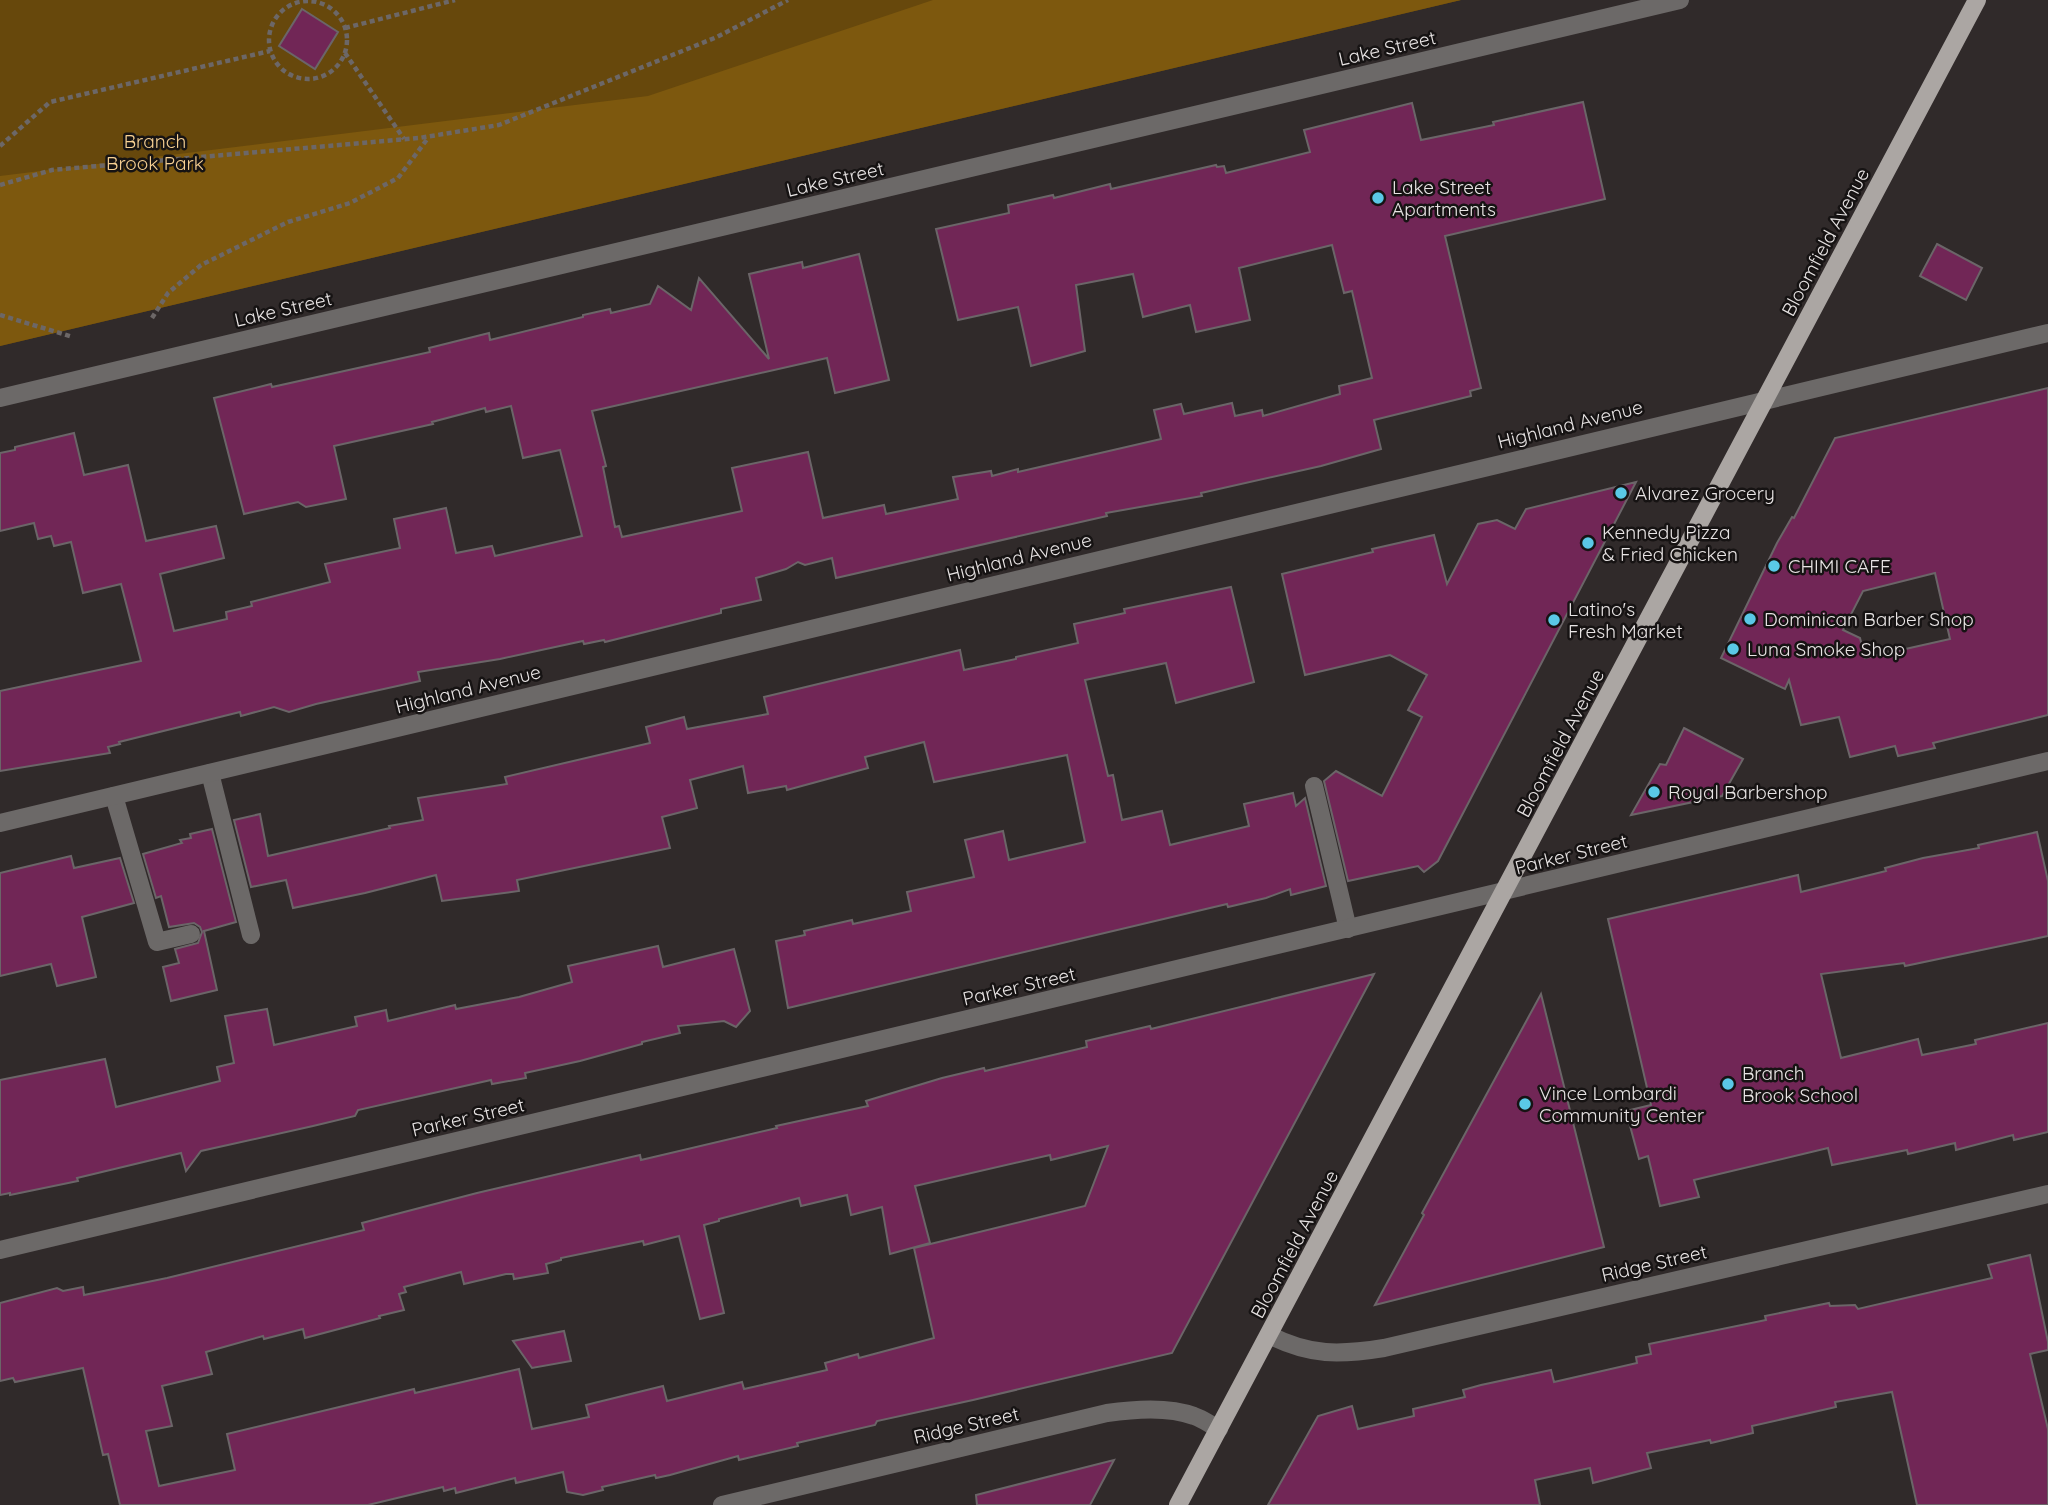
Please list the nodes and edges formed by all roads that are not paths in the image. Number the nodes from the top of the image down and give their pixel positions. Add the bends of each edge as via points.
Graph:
1 (1680, 0) edge
2 (1977, 0) edge
3 (2048, 332) edge
4 (0, 398) edge
5 (1766, 399) junction
6 (2048, 761) edge
7 (210, 773) junction
8 (1314, 786) dead end
9 (114, 796) junction
10 (0, 823) edge
11 (1505, 892) junction
12 (1349, 929) junction
13 (191, 934) dead end
14 (251, 935) dead end
15 (2048, 1194) edge
16 (0, 1250) edge
17 (1269, 1335) junction
18 (1219, 1429) junction
19 (722, 1505) edge
20 (1178, 1505) edge

1 - 4 street, Lake Street
2 - 5 main road, Bloomfield Avenue
3 - 5 street, Highland Avenue
5 - 7 street, Highland Avenue
5 - 11 main road, Bloomfield Avenue
6 - 11 street, Parker Street
7 - 9 street, Highland Avenue
7 - 14 street
8 - 12 street
9 - 10 street, Highland Avenue
9 - 13 street via 157,942
11 - 12 street, Parker Street
11 - 17 main road, Bloomfield Avenue
12 - 16 street, Parker Street
15 - 17 street, Ridge Street via 1384,1348 1311,1352
17 - 18 main road, Bloomfield Avenue
18 - 19 street, Ridge Street via 1195,1416 1173,1412 1107,1413
18 - 20 main road, Bloomfield Avenue

